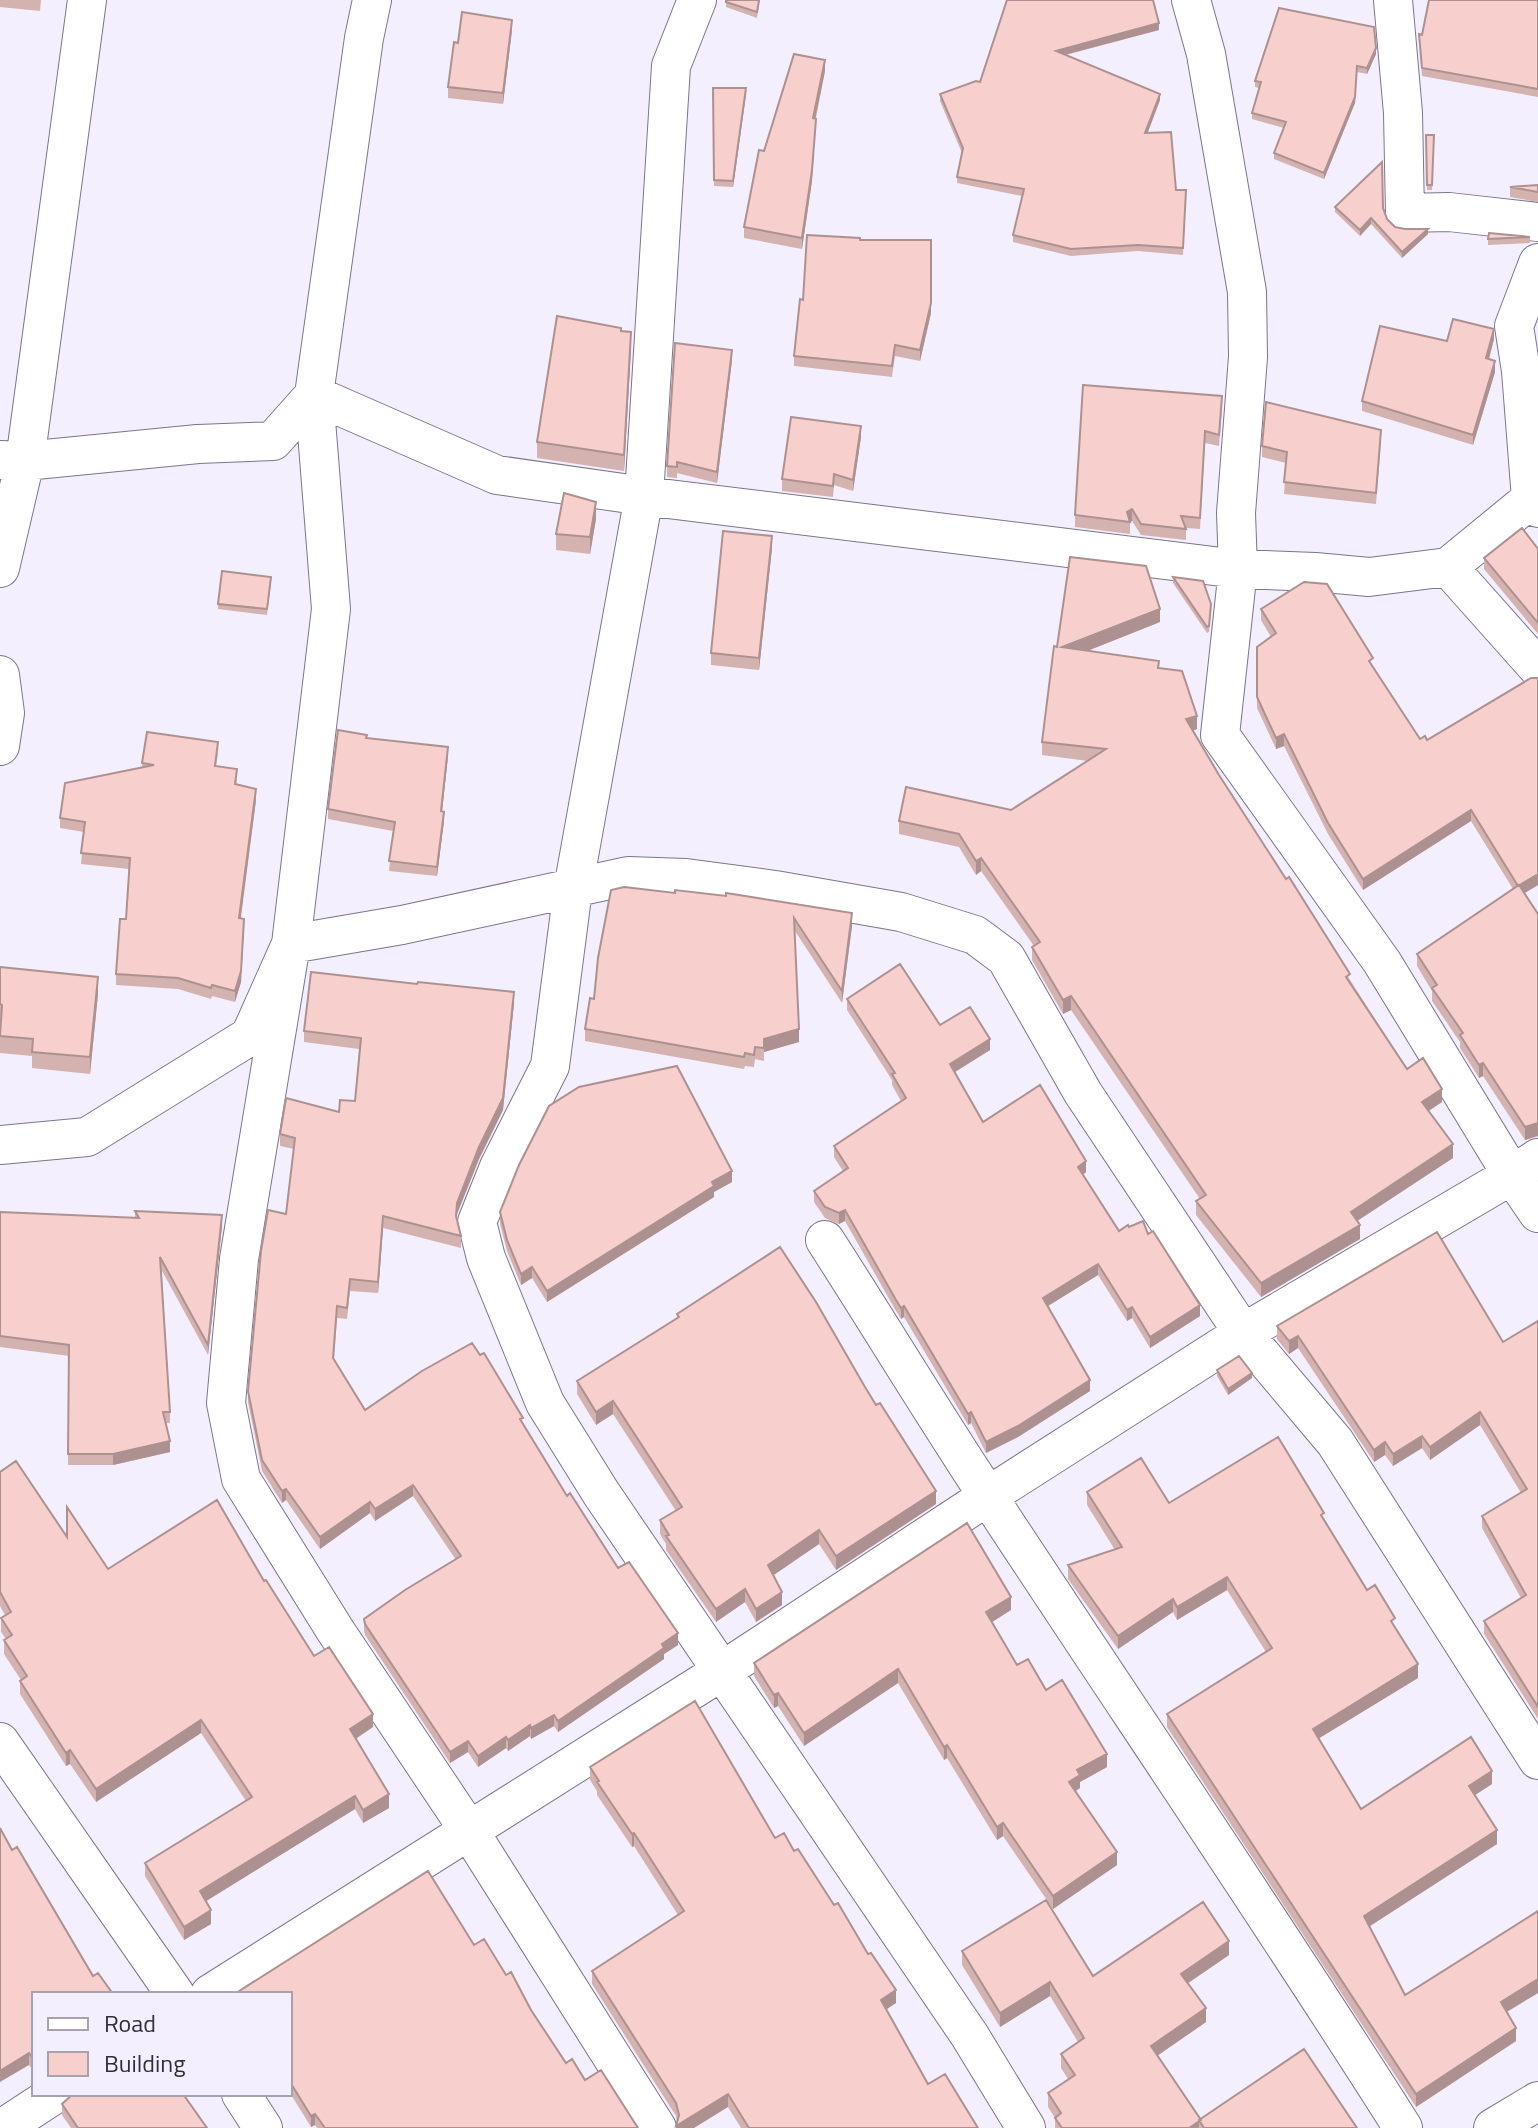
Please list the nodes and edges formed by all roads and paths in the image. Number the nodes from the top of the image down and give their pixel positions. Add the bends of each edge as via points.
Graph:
1 (87, 0) edge
2 (372, 0) edge
3 (697, 0) edge
4 (1191, 0) edge
5 (1393, 0) edge
6 (1538, 222) edge
7 (1538, 263) edge
8 (314, 395) junction
9 (12, 460) edge
10 (644, 496) junction
11 (1535, 503) edge
12 (1448, 567) junction
13 (0, 568) edge
14 (1238, 569) junction
15 (1538, 668) edge
16 (0, 675) edge
17 (0, 746) edge
18 (573, 889) junction
19 (291, 944) junction
20 (0, 1145) edge
21 (1525, 1166) edge
22 (1538, 1213) edge
23 (825, 1240) dead end
24 (1243, 1333) junction
25 (988, 1496) junction
26 (722, 1671) junction
27 (0, 1742) edge
28 (1538, 1760) edge
29 (468, 1829) junction
30 (174, 1992) edge
31 (213, 1992) edge
32 (52, 2096) edge
33 (242, 2096) edge
34 (1538, 2101) edge
35 (3, 2128) edge
36 (263, 2128) edge
37 (657, 2128) edge
38 (1026, 2128) edge
39 (1403, 2128) edge
40 (1493, 2128) edge

1 - 9 street
2 - 8 street
3 - 10 street via 671,66
4 - 14 street via 1206,54 1247,292
5 - 6 street via 1405,213
7 - 11 street via 1514,326
8 - 9 street via 273,441
8 - 10 street via 497,475
8 - 19 street via 331,609
9 - 13 street
10 - 14 street
10 - 18 street
11 - 12 street
12 - 14 street via 1369,577
12 - 15 street
14 - 21 street via 1220,735
16 - 17 street via 5,713
18 - 19 street
18 - 24 street via 628,876 686,878 901,912 975,935 1006,958 1083,1093
18 - 26 street via 550,1066 477,1222 486,1258 545,1403
19 - 20 street via 250,1036 87,1137
19 - 29 street via 239,1259 226,1403 241,1479
21 - 22 street
21 - 24 street
23 - 25 street
24 - 25 street
24 - 28 street via 1335,1442
25 - 26 street
25 - 39 street
26 - 29 street
26 - 38 street via 970,2036
27 - 30 street
29 - 31 street
29 - 37 street
32 - 35 street
33 - 36 street
34 - 40 street

